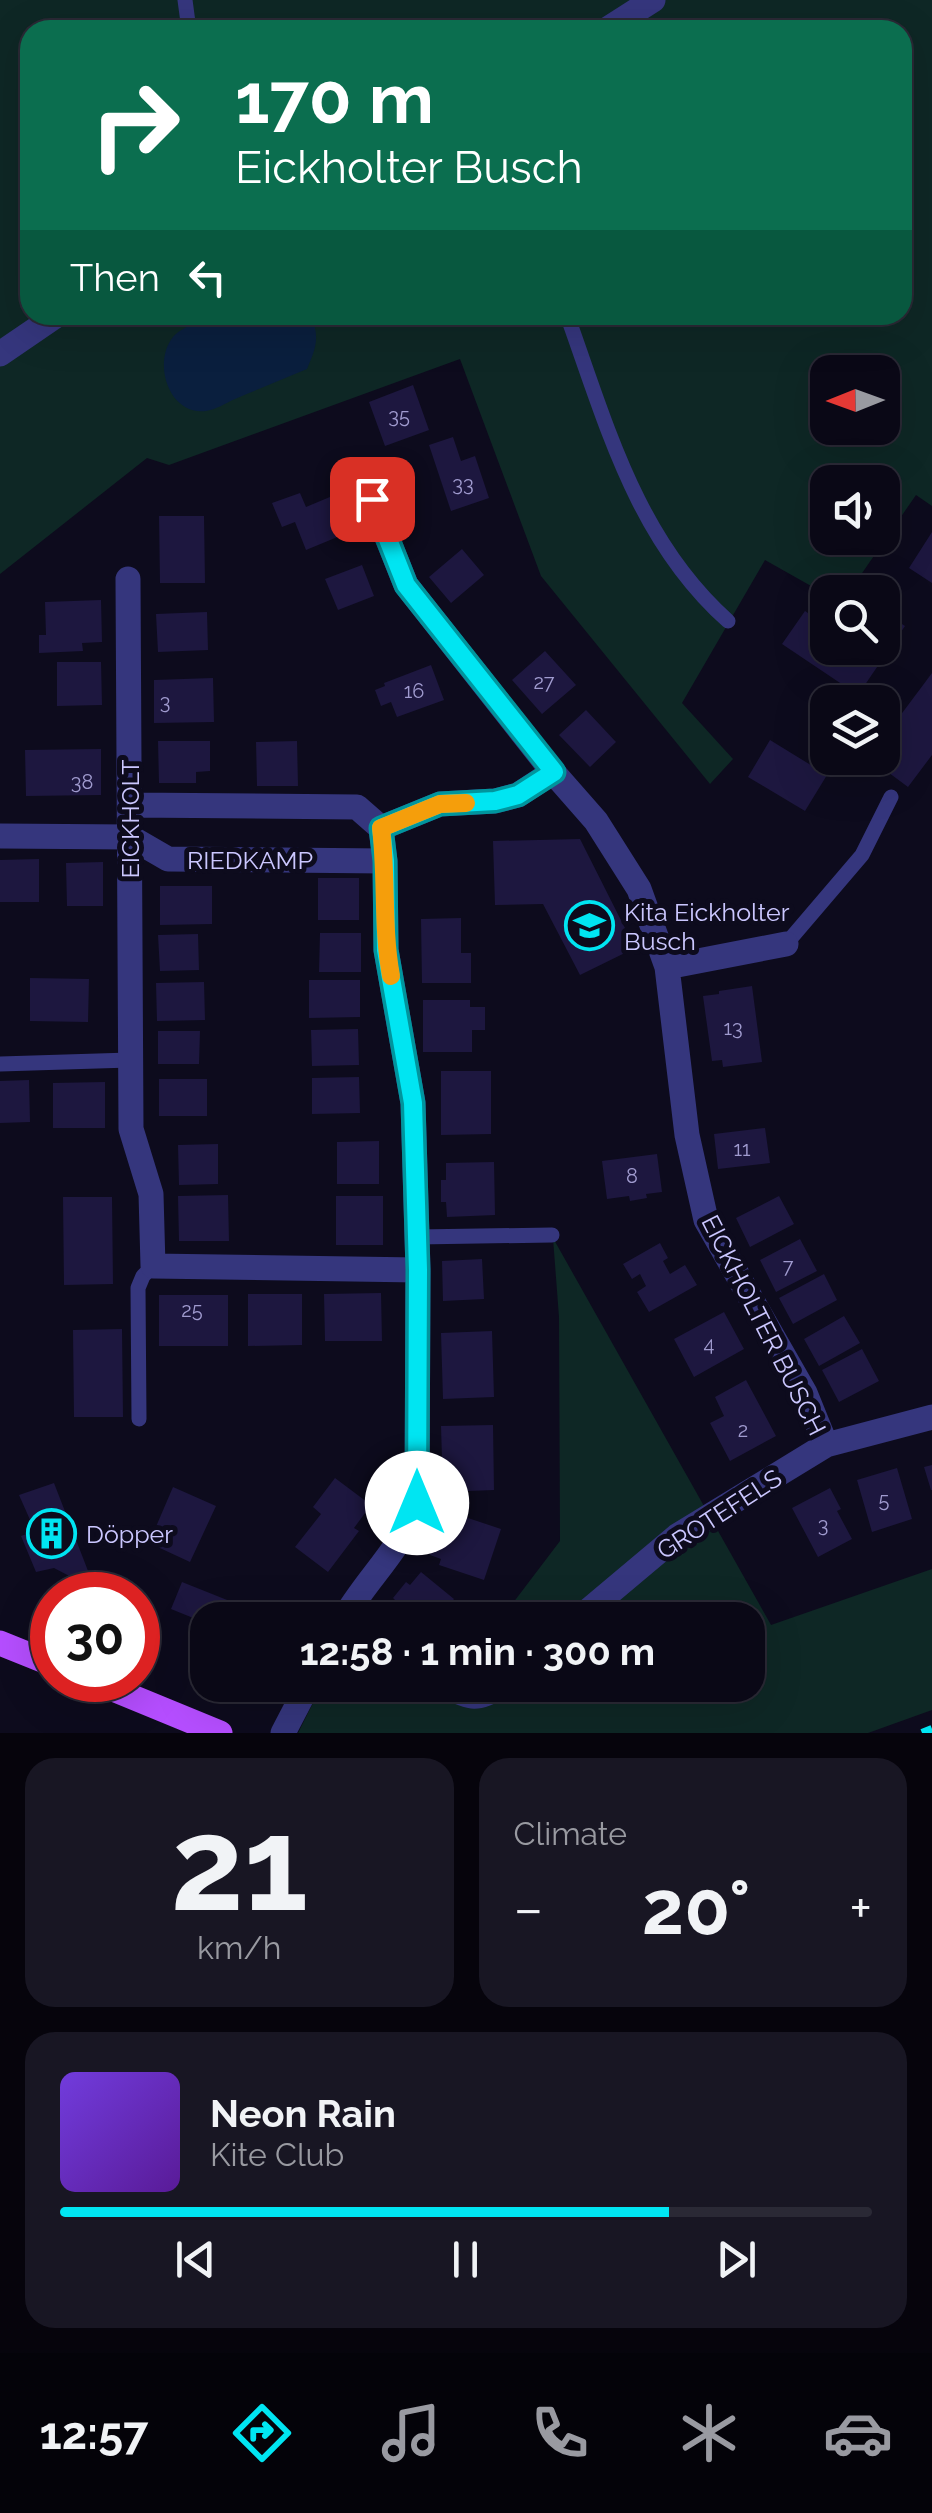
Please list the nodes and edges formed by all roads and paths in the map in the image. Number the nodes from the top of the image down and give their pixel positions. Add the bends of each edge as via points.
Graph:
1 (653, 0) edge
2 (622, 20) edge
3 (42, 325) edge
4 (571, 325) edge
5 (0, 354) edge
6 (360, 470) dead end
7 (128, 578) dead end
8 (728, 621) dead end
9 (554, 772) junction
10 (891, 796) dead end
11 (130, 804) junction
12 (381, 828) junction
13 (0, 836) edge
14 (130, 837) junction
15 (385, 861) junction
16 (786, 944) joint
17 (667, 967) junction
18 (130, 1060) junction
19 (0, 1064) edge
20 (552, 1235) dead end
21 (417, 1237) junction
22 (153, 1266) junction
23 (418, 1270) junction
24 (932, 1417) edge
25 (139, 1419) dead end
26 (826, 1446) junction
27 (353, 1602) edge
28 (598, 1602) edge
29 (0, 1643) edge
30 (30, 1655) edge
31 (144, 1702) edge
32 (299, 1702) edge
33 (220, 1733) edge
34 (283, 1733) edge

1 - 2 street
3 - 5 street
4 - 8 lane via 640,508 702,598
6 - 9 street, EICKHOLTER BUSCH via 406,585
7 - 11 street, EICKHOLT
9 - 12 street via 518,795 440,804
9 - 17 street, EICKHOLTER BUSCH via 596,821 639,889
10 - 16 lane via 862,855
11 - 12 street via 357,807
11 - 14 street, EICKHOLT
12 - 15 street
13 - 14 street, RIEDKAMP
14 - 15 street, RIEDKAMP via 168,859
14 - 18 street, EICKHOLT
15 - 21 street via 386,950 413,1103
16 - 17 street
17 - 26 street, EICKHOLTER BUSCH via 687,1135 706,1220 804,1393
18 - 19 lane
18 - 22 street, EICKHOLT via 130,1129 151,1194
20 - 21 lane
21 - 23 street
22 - 23 street
22 - 25 lane via 138,1288
23 - 27 street via 417,1503 411,1524
24 - 26 street, GROTEFELS
26 - 28 street, GROTEFELS via 677,1536
29 - 30 main road
31 - 33 main road
32 - 34 street

